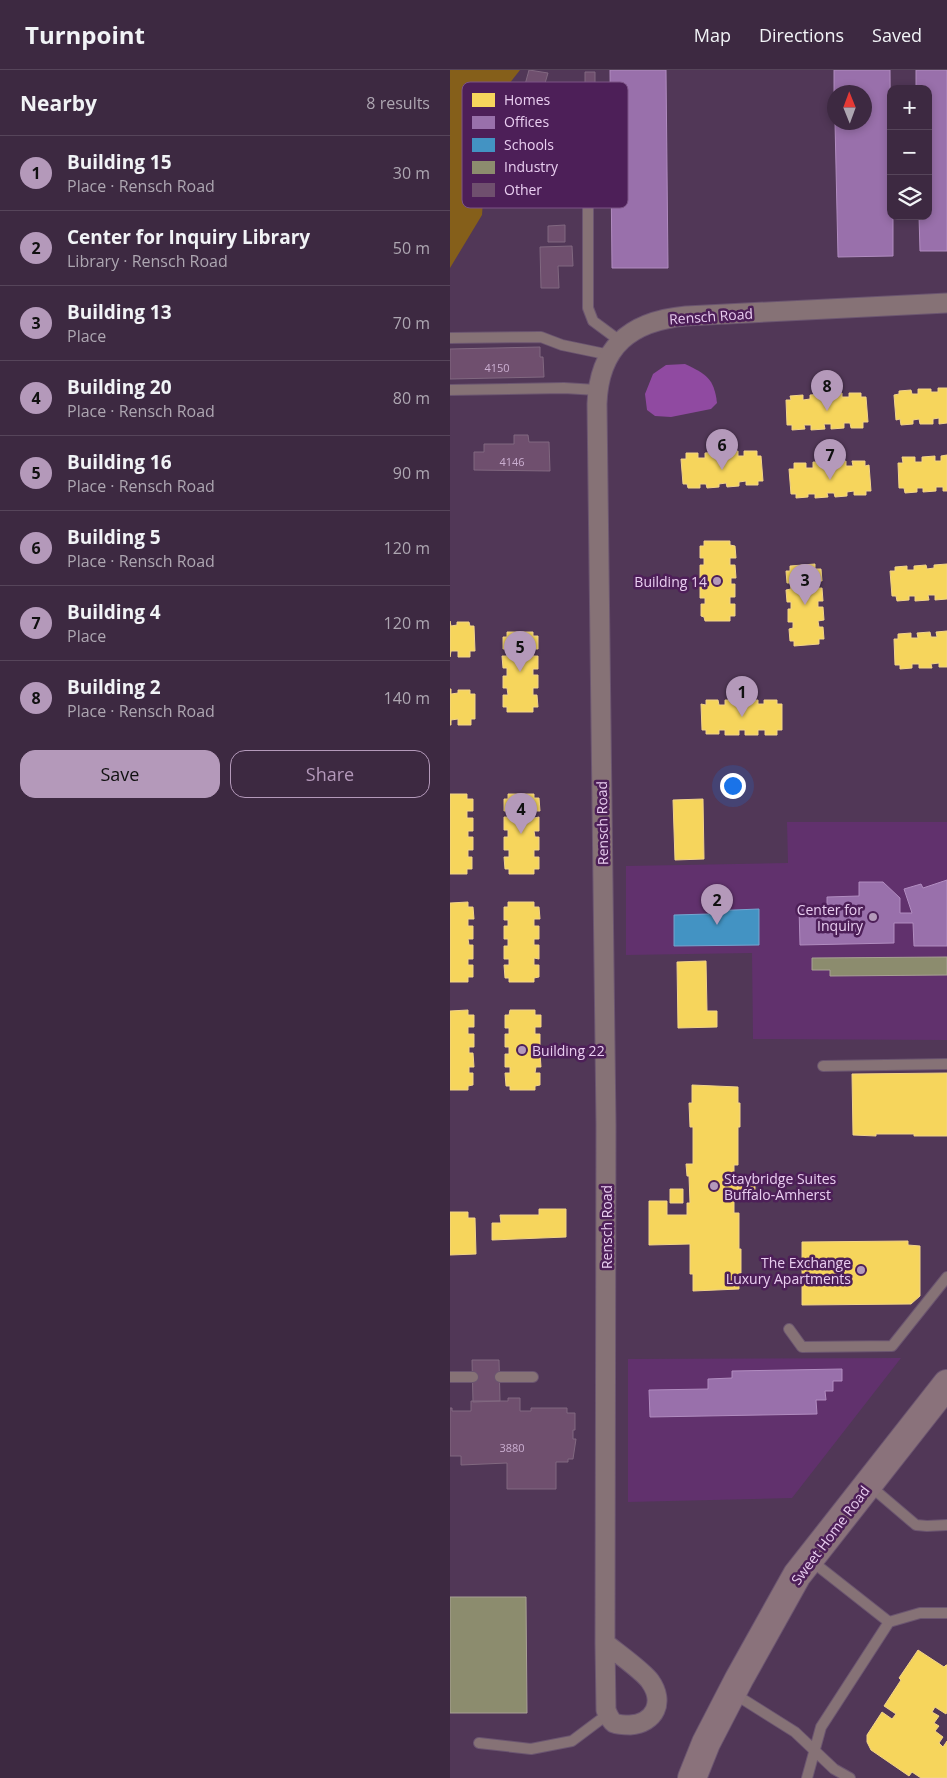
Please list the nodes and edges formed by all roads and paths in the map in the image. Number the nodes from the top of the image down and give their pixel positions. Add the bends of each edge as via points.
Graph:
1 (588, 208) edge
2 (947, 303) edge
3 (450, 338) edge
4 (615, 348) junction
5 (450, 390) edge
6 (597, 390) junction
7 (947, 1064) edge
8 (822, 1066) dead end
9 (947, 1277) edge
10 (790, 1329) dead end
11 (450, 1377) edge
12 (473, 1377) dead end
13 (500, 1377) dead end
14 (534, 1377) dead end
15 (947, 1384) edge
16 (868, 1484) junction
17 (947, 1525) edge
18 (809, 1559) junction
19 (947, 1613) edge
20 (889, 1622) junction
21 (605, 1644) junction
22 (732, 1693) junction
23 (608, 1714) junction
24 (478, 1743) dead end
25 (814, 1751) junction
26 (692, 1778) edge
27 (807, 1778) edge
28 (850, 1778) edge

1 - 4 lane via 588,308
2 - 4 street, Rensch Road via 669,318 643,326
3 - 4 lane via 541,337 562,345
4 - 6 street, Rensch Road via 600,376
5 - 6 lane
6 - 21 street, Rensch Road via 606,1125
7 - 8 lane
9 - 10 lane via 892,1346 802,1347
11 - 12 lane
13 - 14 lane
15 - 16 main road, Sweet Home Road
16 - 17 lane via 916,1525
16 - 18 main road, Sweet Home Road
18 - 20 lane
18 - 22 main road, Sweet Home Road
19 - 20 lane via 920,1613
20 - 25 lane via 821,1726
21 - 23 street, Rensch Road
21 - 23 street via 650,1680 658,1701 656,1712 646,1721 636,1724 615,1723
22 - 25 lane via 795,1732
22 - 26 main road, Sweet Home Road
23 - 24 lane via 572,1741 531,1749
25 - 27 lane
25 - 28 lane

